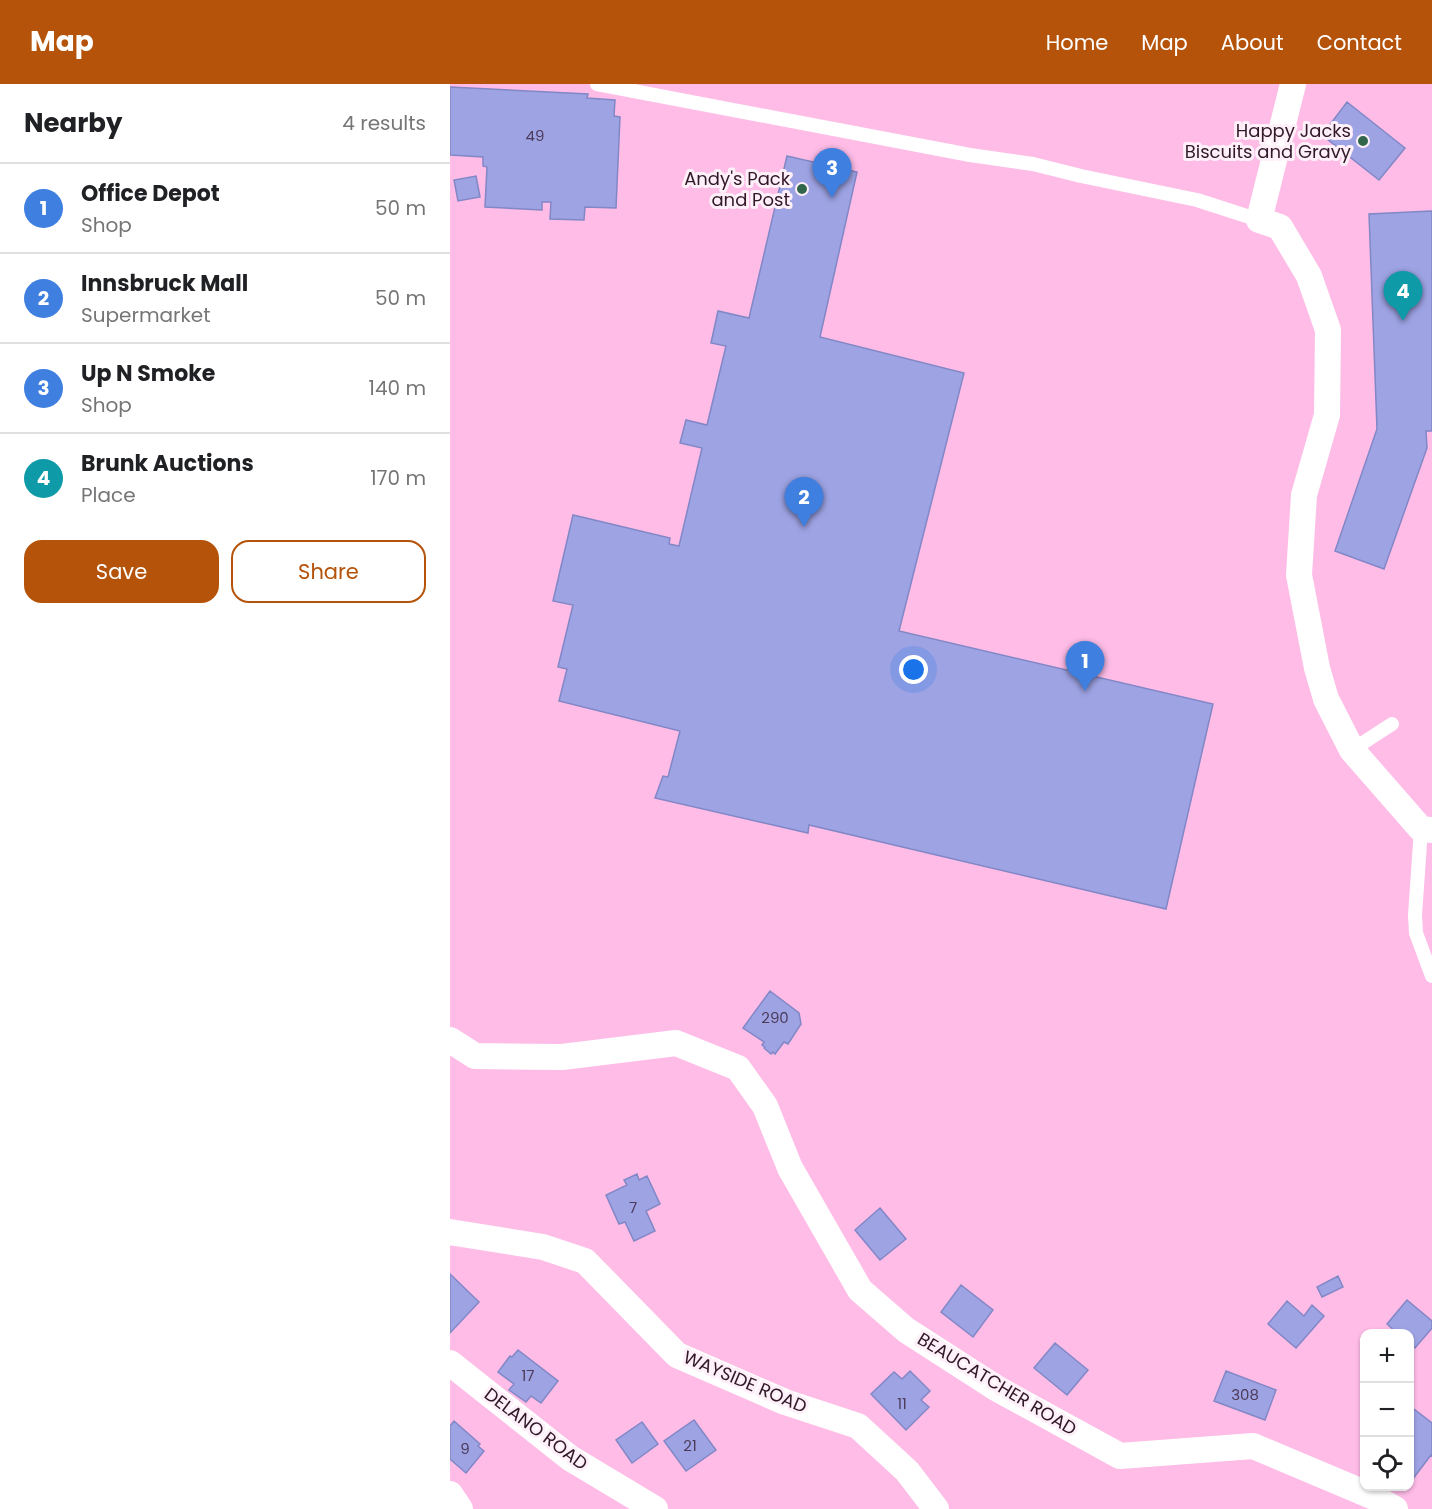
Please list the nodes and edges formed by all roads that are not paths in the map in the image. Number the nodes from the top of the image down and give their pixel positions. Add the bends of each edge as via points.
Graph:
1 (597, 84) edge
2 (1293, 84) edge
3 (1258, 220) junction
4 (1392, 724) dead end
5 (1352, 750) junction
6 (1427, 830) edge
7 (1432, 976) edge
8 (450, 1040) edge
9 (450, 1232) edge
10 (450, 1363) edge
11 (450, 1494) edge
12 (460, 1509) edge
13 (655, 1509) edge
14 (936, 1509) edge
15 (1395, 1509) edge

1 - 3 lane via 1033,164 1197,200
2 - 3 street
3 - 5 street via 1280,227 1308,276 1328,330 1327,415 1304,495 1299,575 1326,699
4 - 5 lane
5 - 6 street
6 - 7 lane via 1415,915 1416,933
8 - 15 street, BEAUCATCHER ROAD via 475,1056 562,1057 676,1042 738,1068 765,1106 790,1168 860,1290 906,1330 996,1388 1120,1456 1253,1446
9 - 14 street, WAYSIDE ROAD via 543,1247 585,1261 677,1355 785,1402 858,1426 907,1471
10 - 13 street, DELANO ROAD via 570,1458
11 - 12 street

